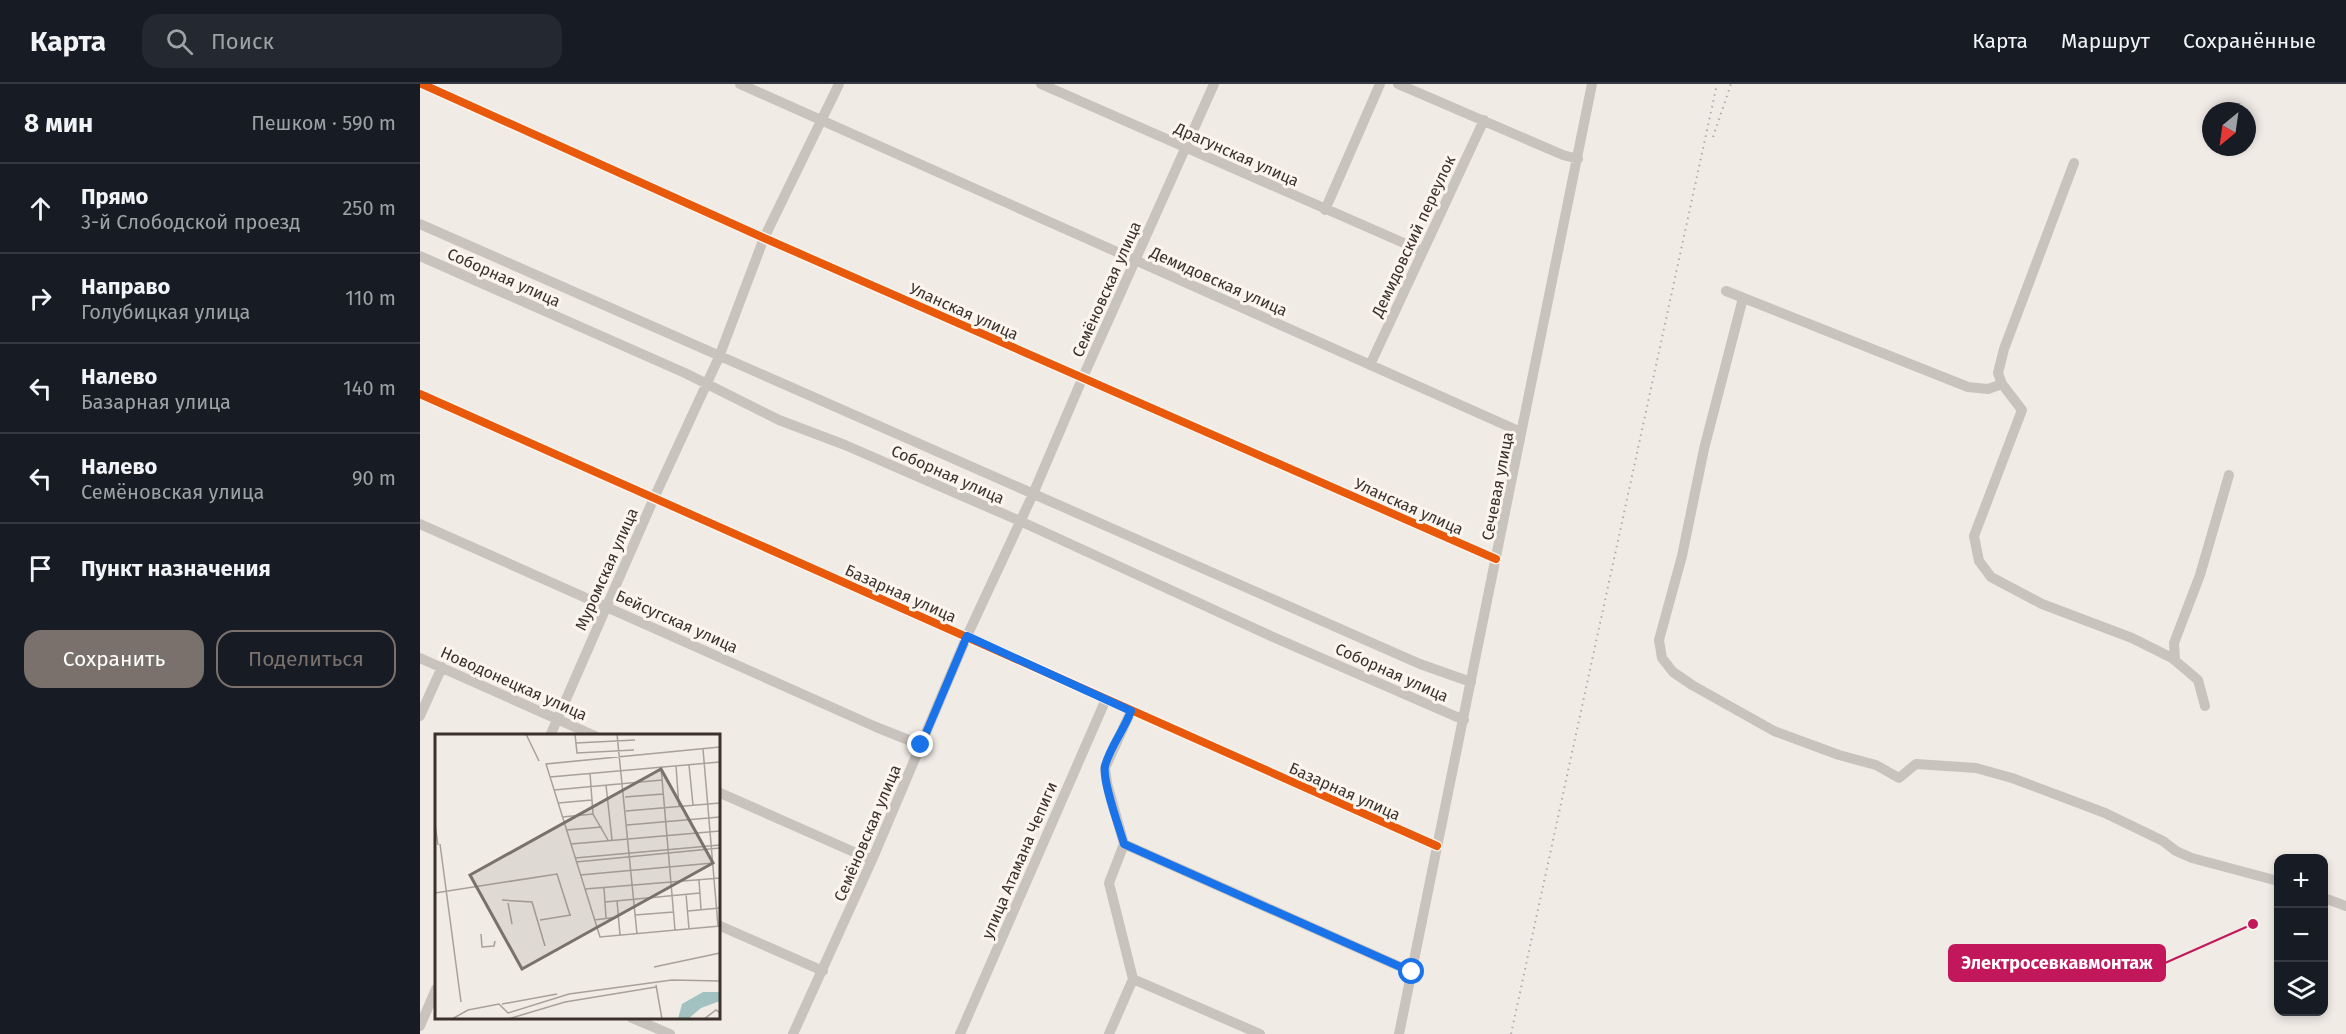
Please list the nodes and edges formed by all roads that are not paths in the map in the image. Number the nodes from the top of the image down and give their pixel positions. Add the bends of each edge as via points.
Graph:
1 (740, 84) edge
2 (839, 84) edge
3 (1041, 84) edge
4 (1214, 84) edge
5 (1380, 84) edge
6 (1398, 84) edge
7 (1592, 84) edge
8 (421, 85) edge
9 (1484, 120) junction
10 (822, 121) junction
11 (1186, 148) junction
12 (1578, 159) junction
13 (2074, 163) dead end
14 (1325, 210) junction
15 (420, 224) edge
16 (764, 238) junction
17 (1422, 251) junction
18 (420, 256) edge
19 (1136, 261) junction
20 (1726, 291) dead end
21 (1743, 298) junction
22 (719, 357) junction
23 (1370, 365) junction
24 (1083, 377) junction
25 (706, 383) junction
26 (2002, 384) junction
27 (420, 394) edge
28 (1521, 432) junction
29 (2229, 475) dead end
30 (1033, 494) junction
31 (654, 498) junction
32 (1020, 522) junction
33 (420, 524) edge
34 (1496, 559) junction
35 (607, 606) junction
36 (967, 636) junction
37 (420, 658) edge
38 (2175, 660) junction
39 (442, 667) junction
40 (1471, 682) junction
41 (1106, 699) junction
42 (2205, 706) dead end
43 (1131, 711) junction
44 (420, 716) edge
45 (558, 718) junction
46 (1464, 720) junction
47 (550, 734) edge
48 (593, 734) edge
49 (921, 745) junction
50 (720, 793) edge
51 (1124, 844) junction
52 (1437, 846) junction
53 (872, 860) junction
54 (2274, 880) edge
55 (2328, 899) edge
56 (2346, 906) edge
57 (720, 926) edge
58 (823, 971) junction
59 (1412, 972) junction
60 (1133, 979) junction
61 (435, 991) edge
62 (636, 1019) edge
63 (420, 1026) edge
64 (670, 1034) edge
65 (794, 1034) edge
66 (960, 1034) edge
67 (1109, 1034) edge
68 (1260, 1034) edge
69 (1399, 1034) edge

1 - 10 street, Демидовская улица
2 - 10 street, Муромская улица
3 - 11 street, Драгунская улица
4 - 11 street, Семёновская улица
5 - 14 street
6 - 9 street
7 - 12 street, Сечевая улица
8 - 16 street, Уланская улица
9 - 12 street
9 - 17 street, Демидовский переулок
10 - 16 street, Муромская улица
10 - 19 street, Демидовская улица
11 - 14 street, Драгунская улица
11 - 19 street, Семёновская улица
12 - 28 street, Сечевая улица
13 - 26 street via 2004,349 1998,373
14 - 17 street, Драгунская улица
15 - 22 street
16 - 22 street, Муромская улица
16 - 24 street, Уланская улица
17 - 23 street, Демидовский переулок
18 - 25 street, Соборная улица
19 - 23 street, Демидовская улица
19 - 24 street, Семёновская улица
20 - 21 street
21 - 26 street via 1968,387 1989,389
21 - 54 street via 1659,640 1662,658 1673,672 1774,731 1876,765 1899,778 1916,764 1976,768 2105,813 2192,858
22 - 25 street, Муромская улица
22 - 30 street
23 - 28 street, Демидовская улица
24 - 30 street, Семёновская улица
24 - 34 street, Уланская улица
25 - 31 street, Муромская улица
25 - 32 street, Соборная улица via 779,420
26 - 38 street via 2022,410 1974,536 1979,561 1991,578 2042,604 2132,638
27 - 31 street, Базарная улица
28 - 34 street, Сечевая улица
29 - 38 street via 2200,575 2174,643
30 - 32 street, Семёновская улица
30 - 40 street via 1420,664
31 - 35 street, Муромская улица
31 - 36 street, Базарная улица
32 - 36 street, Семёновская улица
32 - 46 street, Соборная улица
33 - 35 street, Бейсугская улица
34 - 40 street, Сечевая улица
35 - 45 street, Муромская улица
35 - 49 street, Бейсугская улица
36 - 41 street, Базарная улица
36 - 49 street, Семёновская улица
37 - 39 street, Новодонецкая улица
38 - 42 street via 2198,680
39 - 44 street
39 - 45 street, Новодонецкая улица
40 - 46 street, Сечевая улица
41 - 43 street, Базарная улица
41 - 66 street, улица Атамана Чепиги
43 - 51 street via 1105,768
43 - 52 street, Базарная улица
45 - 47 street, Муромская улица
45 - 48 street, Новодонецкая улица
46 - 52 street, Сечевая улица
49 - 53 street, Семёновская улица
50 - 53 street
51 - 59 street
51 - 60 street via 1109,883
52 - 59 street, Сечевая улица
53 - 58 street, Семёновская улица
55 - 56 street
57 - 58 street
58 - 65 street, Семёновская улица
59 - 69 street, Сечевая улица
60 - 67 street
60 - 68 street
61 - 63 street
62 - 64 street

